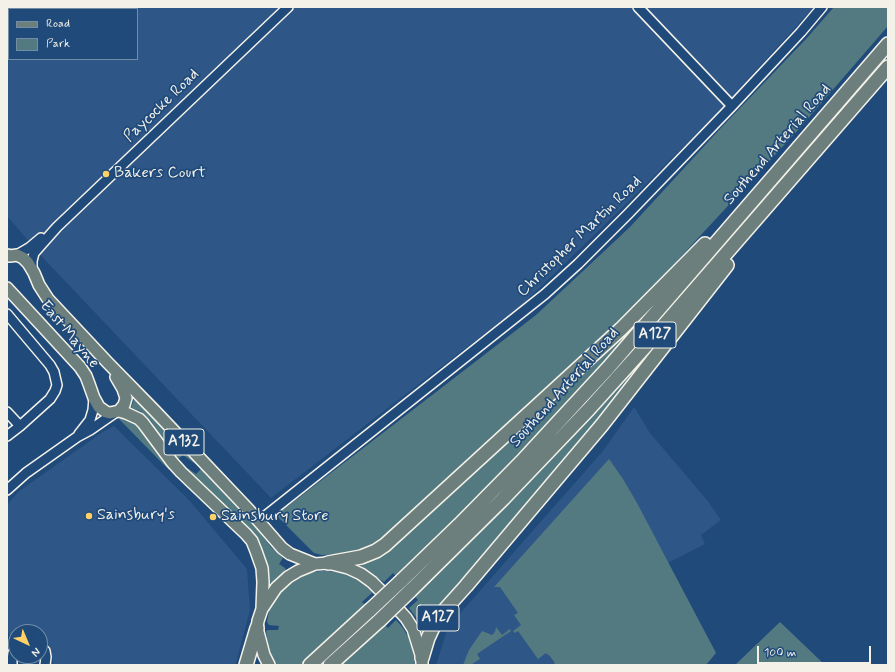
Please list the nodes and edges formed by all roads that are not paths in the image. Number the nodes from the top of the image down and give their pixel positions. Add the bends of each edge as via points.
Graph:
1 (288, 7) edge
2 (638, 7) edge
3 (822, 7) edge
4 (888, 44) edge
5 (888, 67) edge
6 (732, 106) junction
7 (837, 125) junction
8 (791, 155) junction
9 (57, 227) junction
10 (10, 256) edge
11 (32, 268) junction
12 (8, 288) edge
13 (7, 314) edge
14 (108, 363) junction
15 (94, 398) junction
16 (7, 412) edge
17 (118, 412) junction
18 (20, 426) junction
19 (7, 436) edge
20 (77, 437) junction
21 (7, 490) edge
22 (259, 521) junction
23 (321, 564) junction
24 (262, 609) junction
25 (258, 628) junction
26 (422, 662) edge
27 (246, 665) edge
28 (269, 665) edge
29 (310, 665) edge
30 (330, 665) edge

1 - 9 street, Paycocke Road
2 - 6 street
3 - 6 street, Christopher Martin Road
4 - 8 highway, Southend Arterial Road / A127
5 - 7 highway, Southend Arterial Road / A127
6 - 22 street, Christopher Martin Road via 617,225 545,294
7 - 26 highway, A127 via 619,404 440,615 428,638
7 - 30 highway, Southend Arterial Road / A127, bridge via 588,409 508,494 380,620
8 - 23 highway, A127 via 620,329 385,545 369,554
8 - 29 highway, Southend Arterial Road / A127, bridge via 634,338 500,483 401,581
9 - 10 street, Paycocke Road via 29,248
9 - 11 street, Paycocke Road via 34,254
10 - 11 main road, East Mayne / A132 via 22,258
11 - 14 main road, East Mayne / A132 via 48,299
12 - 15 main road, East Mayne / A132 via 80,367
13 - 18 street via 50,365 57,380 55,391 50,398
14 - 17 main road, East Mayne / A132 via 125,394 126,401
14 - 22 main road, East Mayne / A132
15 - 17 main road, East Mayne / A132 via 106,412
15 - 20 street via 90,420
16 - 18 street
17 - 20 street
17 - 24 main road, East Mayne / A132 via 134,416 144,423 181,472 252,541 262,568
18 - 19 street
20 - 21 street via 26,473
22 - 23 main road, East Mayne / A132 via 285,550 298,558
23 - 24 main road, A132 via 293,573 280,582
23 - 26 main road, A132 via 354,570 381,591 410,624 418,641
24 - 25 main road, A132
25 - 27 highway
25 - 28 main road, A132

